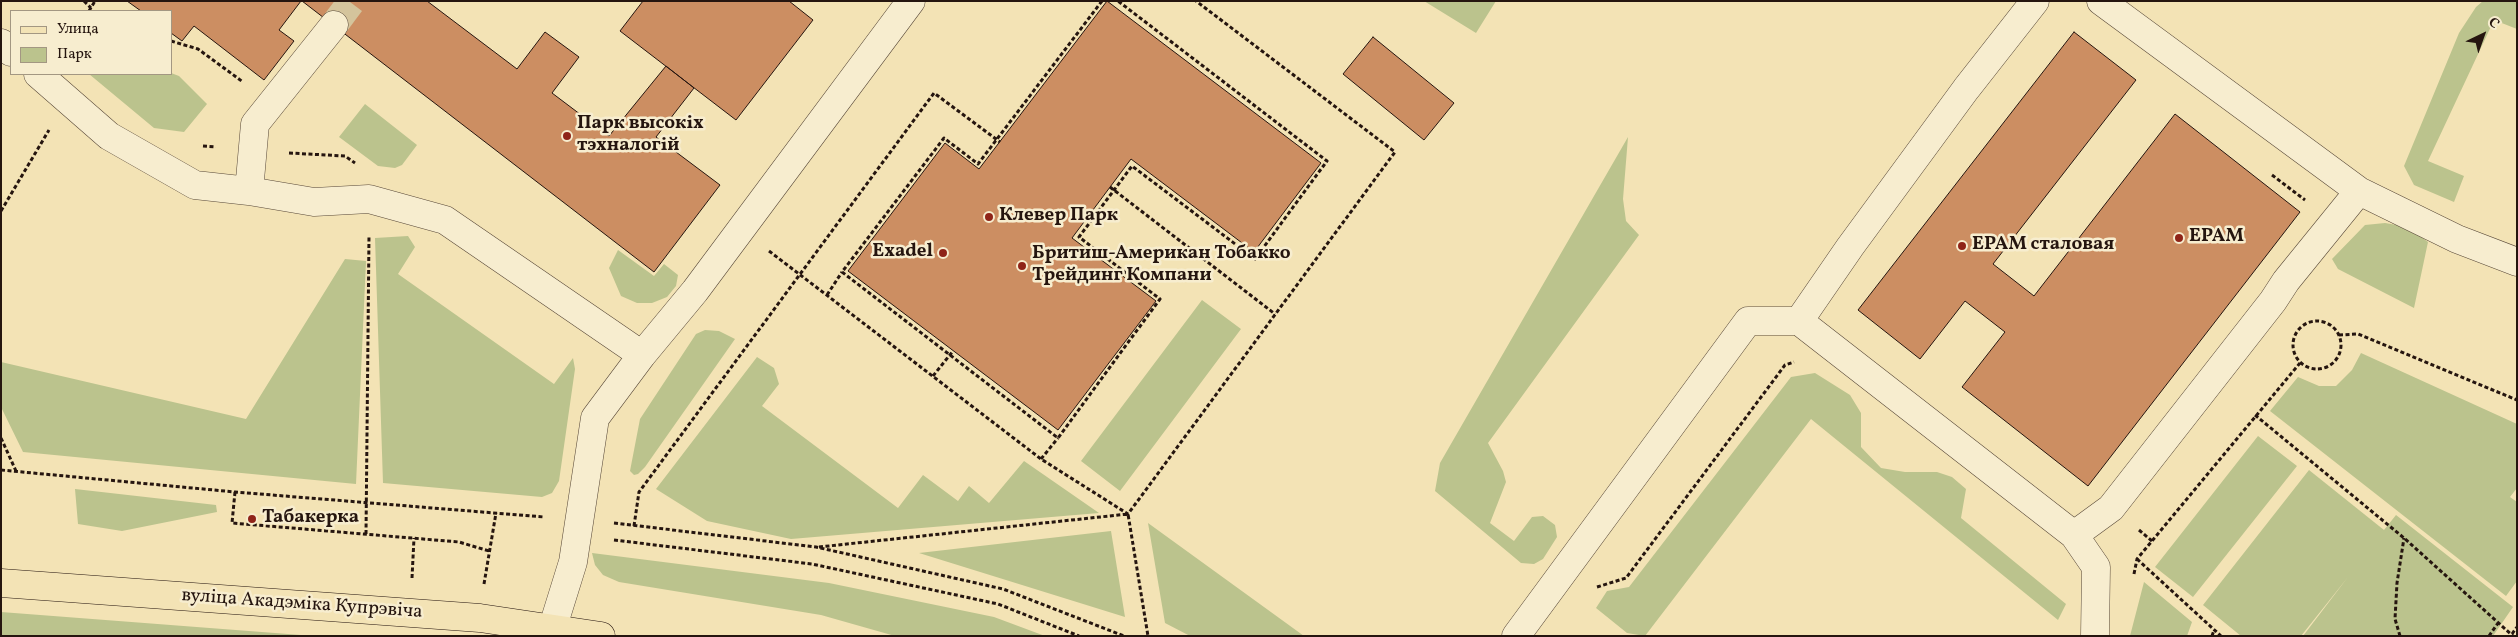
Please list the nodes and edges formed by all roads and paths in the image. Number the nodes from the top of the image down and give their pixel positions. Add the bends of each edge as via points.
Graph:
1 (84, 1) edge
2 (95, 1) edge
3 (911, 1) edge
4 (1102, 1) edge
5 (1118, 1) edge
6 (1196, 1) edge
7 (2035, 1) edge
8 (2101, 1) edge
9 (90, 10) edge
10 (334, 25) tunnel mouth
11 (172, 41) edge
12 (42, 77) edge
13 (246, 84) dead end
14 (998, 141) junction
15 (198, 146) dead end
16 (253, 151) junction
17 (2267, 171) dead end
18 (1110, 187) dead end
19 (249, 191) junction
20 (1114, 191) junction
21 (2359, 191) junction
22 (369, 199) junction
23 (2306, 201) dead end
24 (1, 211) edge
25 (741, 228) junction
26 (2517, 262) edge
27 (842, 272) junction
28 (800, 274) junction
29 (827, 295) junction
30 (1275, 314) junction
31 (1799, 321) junction
32 (2340, 336) junction
33 (953, 351) dead end
34 (642, 354) junction
35 (950, 355) junction
36 (1800, 361) dead end
37 (2300, 363) junction
38 (932, 376) junction
39 (2517, 400) edge
40 (2255, 415) junction
41 (1, 438) edge
42 (1058, 438) junction
43 (1041, 459) junction
44 (1, 470) edge
45 (16, 471) junction
46 (235, 492) junction
47 (368, 502) junction
48 (496, 513) junction
49 (1128, 514) junction
50 (578, 519) junction
51 (634, 526) junction
52 (366, 534) junction
53 (2074, 535) junction
54 (2404, 538) junction
55 (816, 547) junction
56 (489, 552) junction
57 (2137, 559) junction
58 (2133, 576) dead end
59 (1, 583) edge
60 (1589, 590) dead end
61 (480, 618) junction
62 (2498, 623) junction
63 (2517, 627) edge
64 (2095, 630) edge
65 (2214, 630) junction
66 (550, 632) edge
67 (2512, 635) edge
68 (601, 636) edge
69 (1078, 636) edge
70 (1124, 636) edge
71 (1148, 636) edge
72 (1516, 636) edge
73 (2212, 636) edge
74 (2221, 636) edge
75 (2400, 636) edge
76 (2489, 636) edge

1 - 9 path
2 - 9 path
3 - 25 lane
4 - 14 path
5 - 20 path via 1327,161 1254,258 1132,166
6 - 30 path via 1395,152
7 - 31 lane via 1966,89
8 - 21 lane
10 - 16 lane via 256,124
11 - 13 path via 198,49
12 - 19 lane via 109,136 195,185
12 - 24 path via 58,115
14 - 27 path via 978,164 944,138
14 - 28 path via 934,92
15 - 16 path
16 - 19 lane
16 - 22 path via 345,156 370,176
17 - 23 path
18 - 20 path
19 - 22 lane via 314,202
20 - 30 path
20 - 42 path via 1079,237 1160,299
21 - 26 lane
21 - 53 lane via 2111,508
22 - 34 lane via 445,220
22 - 47 path
25 - 28 path
25 - 34 lane
27 - 29 path
27 - 35 path
28 - 29 path
28 - 51 path via 639,492
29 - 38 path
30 - 49 path
31 - 53 lane
31 - 72 lane via 1748,321
32 - 37 path via 2340,352 2330,366 2315,370
32 - 37 path via 2322,321 2306,323 2293,341 2292,349
32 - 39 path via 2358,334
33 - 35 path
34 - 50 lane via 596,418
35 - 38 path
35 - 42 path
36 - 60 path via 1785,365 1626,578
37 - 40 path
38 - 43 path
40 - 54 path
40 - 57 path
41 - 45 path
42 - 43 path
43 - 49 path
44 - 45 path
45 - 46 path
46 - 47 path
46 - 52 path via 232,523
47 - 48 path
47 - 52 path
48 - 50 path
48 - 56 path
49 - 55 path
49 - 71 path
50 - 51 path
50 - 66 lane via 573,562
50 - 69 path via 616,542 812,564 998,604
51 - 55 path
52 - 56 path via 459,542
53 - 64 lane via 2096,567
54 - 62 path
54 - 75 path via 2397,583 2396,619
55 - 70 path via 1003,589
56 - 61 path
57 - 58 path
57 - 65 path
59 - 61 main road, вуліца Акадэміка Купрэвіча
61 - 66 main road, вуліца Акадэміка Купрэвіча
62 - 67 path
62 - 76 path
63 - 67 path
65 - 73 path
65 - 74 path
66 - 68 main road, вуліца Акадэміка Купрэвіча

